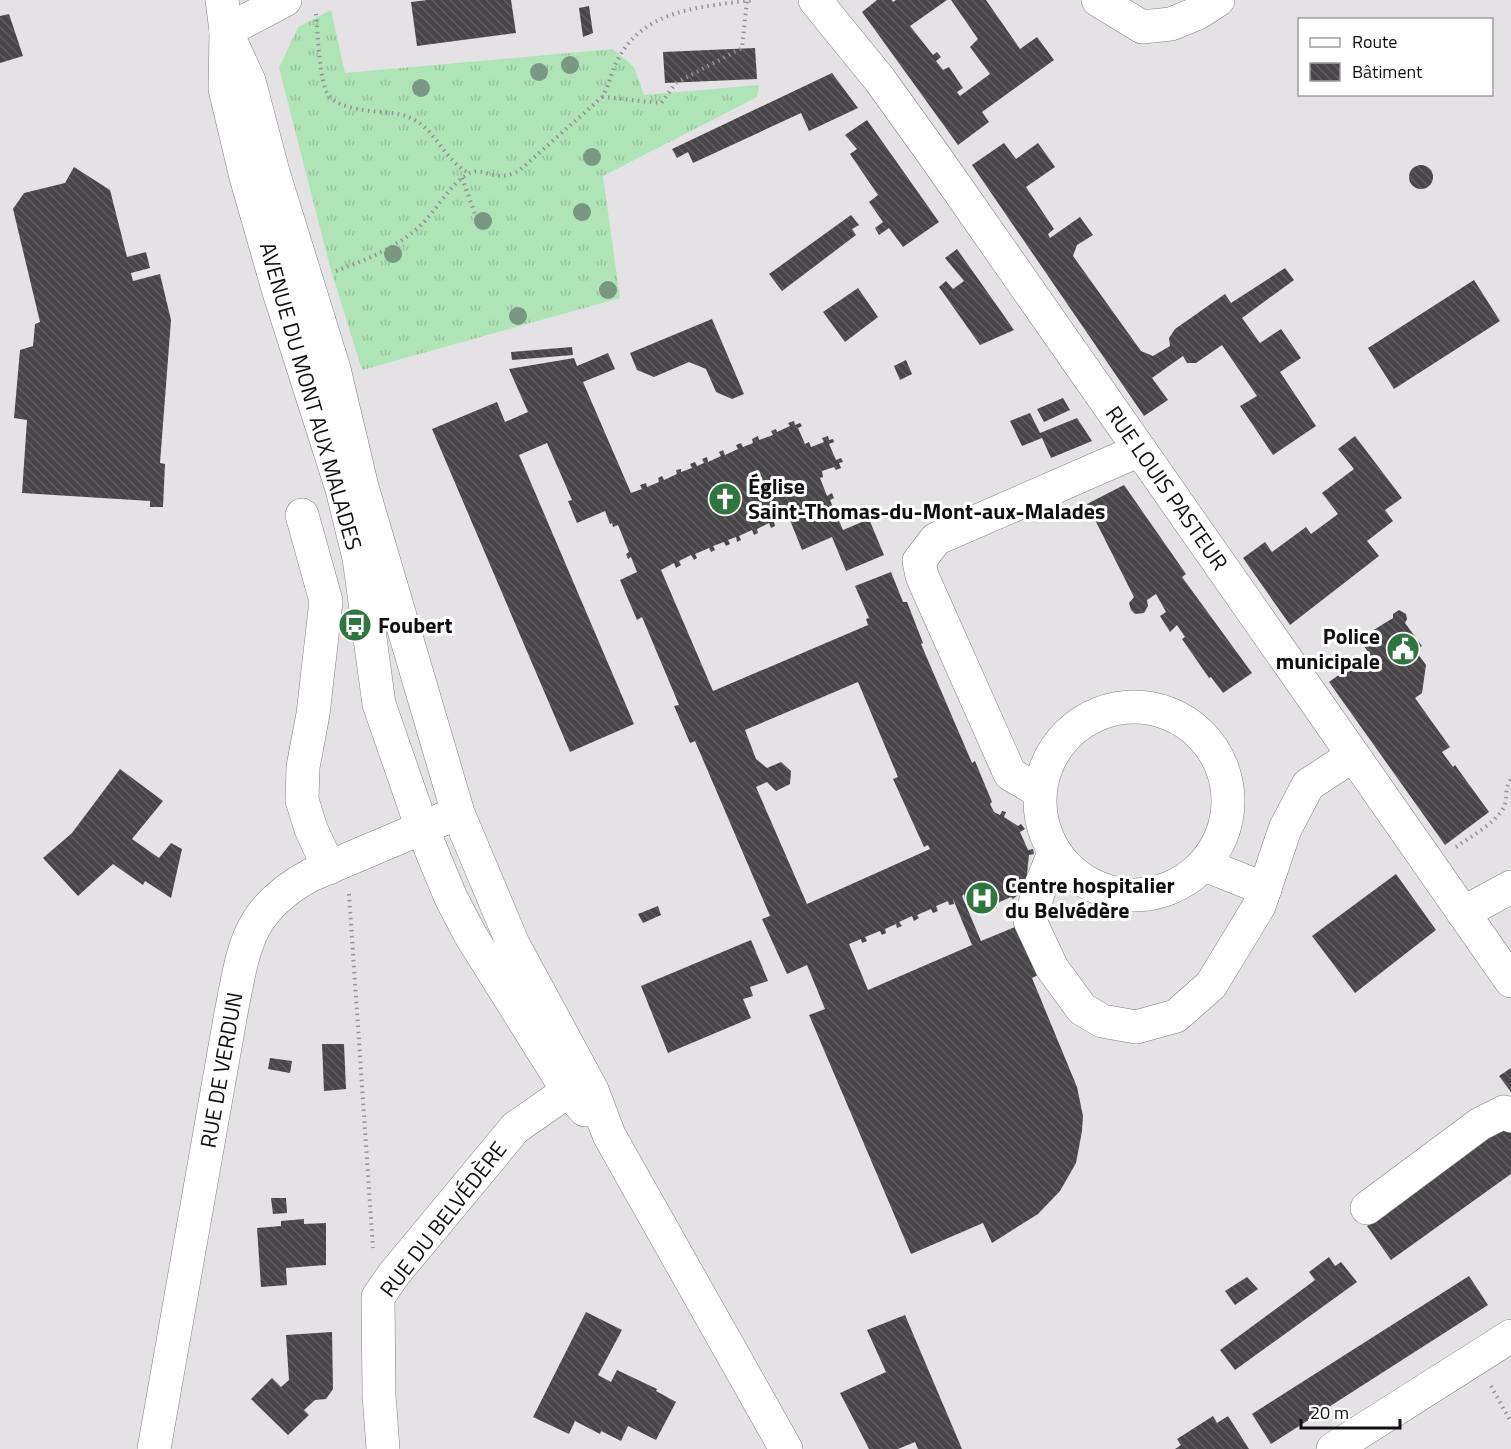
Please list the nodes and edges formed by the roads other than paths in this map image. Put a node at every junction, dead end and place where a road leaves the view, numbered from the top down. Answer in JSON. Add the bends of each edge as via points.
{"nodes":[{"id":1,"x":815,"y":0,"type":"edge"},
{"id":2,"x":1098,"y":0,"type":"edge"},
{"id":3,"x":1218,"y":0,"type":"edge"},
{"id":4,"x":300,"y":4,"type":"edge"},
{"id":5,"x":224,"y":15,"type":"edge"},
{"id":6,"x":1140,"y":450,"type":"junction"},
{"id":7,"x":302,"y":515,"type":"dead end"},
{"id":8,"x":1352,"y":756,"type":"junction"},
{"id":9,"x":1039,"y":791,"type":"junction"},
{"id":10,"x":458,"y":813,"type":"junction"},
{"id":11,"x":422,"y":828,"type":"junction"},
{"id":12,"x":1054,"y":853,"type":"junction"},
{"id":13,"x":338,"y":864,"type":"junction"},
{"id":14,"x":1205,"y":865,"type":"junction"},
{"id":15,"x":1511,"y":887,"type":"edge"},
{"id":16,"x":1262,"y":897,"type":"junction"},
{"id":17,"x":1463,"y":913,"type":"junction"},
{"id":18,"x":1511,"y":981,"type":"edge"},
{"id":19,"x":568,"y":1091,"type":"junction"},
{"id":20,"x":1511,"y":1116,"type":"edge"},
{"id":21,"x":609,"y":1135,"type":"junction"},
{"id":22,"x":1366,"y":1209,"type":"dead end"},
{"id":23,"x":1511,"y":1336,"type":"edge"},
{"id":24,"x":154,"y":1449,"type":"edge"},
{"id":25,"x":383,"y":1449,"type":"edge"},
{"id":26,"x":786,"y":1449,"type":"edge"},
{"id":27,"x":1333,"y":1449,"type":"edge"}],
"edges":[{"from":1,"to":6,"type":"street","name":"RUE LOUIS PASTEUR","via":[[887,90]]},
{"from":2,"to":3,"type":"street","via":[[1142,27],[1171,24]]},
{"from":4,"to":5,"type":"street"},
{"from":5,"to":10,"type":"street","name":"AVENUE DU MONT AUX MALADES","via":[[249,81],[334,369],[362,488]]},
{"from":5,"to":11,"type":"street","name":"AVENUE DU MONT AUX MALADES","via":[[225,89],[246,177],[342,489],[359,558],[379,704]]},
{"from":6,"to":8,"type":"street","name":"RUE LOUIS PASTEUR"},
{"from":6,"to":9,"type":"street","via":[[936,539],[919,561],[922,576],[1010,774]]},
{"from":7,"to":13,"type":"street","via":[[326,601],[302,800],[311,829]]},
{"from":8,"to":16,"type":"street","via":[[1308,785],[1284,829]]},
{"from":8,"to":17,"type":"street","name":"RUE LOUIS PASTEUR"},
{"from":9,"to":12,"type":"street","via":[[1041,823]]},
{"from":9,"to":14,"type":"street","via":[[1048,760],[1067,734],[1094,715],[1125,707],[1158,709],[1187,722],[1210,745],[1225,773],[1227,816],[1222,837]]},
{"from":10,"to":11,"type":"street","name":"RUE DE VERDUN"},
{"from":10,"to":21,"type":"street","name":"AVENUE DU MONT AUX MALADES","via":[[513,945],[592,1090]]},
{"from":11,"to":13,"type":"street","name":"RUE DE VERDUN"},
{"from":11,"to":19,"type":"street","name":"AVENUE DU MONT AUX MALADES","via":[[471,936]]},
{"from":12,"to":14,"type":"street","via":[[1073,875],[1098,890],[1126,896],[1155,894],[1182,883]]},
{"from":12,"to":16,"type":"street","via":[[1030,921],[1052,968],[1082,1009],[1102,1021],[1136,1027],[1176,1016],[1211,985]]},
{"from":13,"to":24,"type":"street","name":"RUE DE VERDUN","via":[[278,895],[256,922],[244,948]]},
{"from":14,"to":16,"type":"street"},
{"from":15,"to":17,"type":"street"},
{"from":17,"to":18,"type":"street","name":"RUE LOUIS PASTEUR"},
{"from":19,"to":21,"type":"street","name":"AVENUE DU MONT AUX MALADES"},
{"from":19,"to":25,"type":"street","name":"RUE DU BELVÉDÈRE","via":[[515,1128],[378,1297]]},
{"from":20,"to":22,"type":"street","via":[[1504,1113],[1480,1124]]},
{"from":21,"to":26,"type":"street","name":"AVENUE DU MONT AUX MALADES"},
{"from":23,"to":27,"type":"street"}]}
